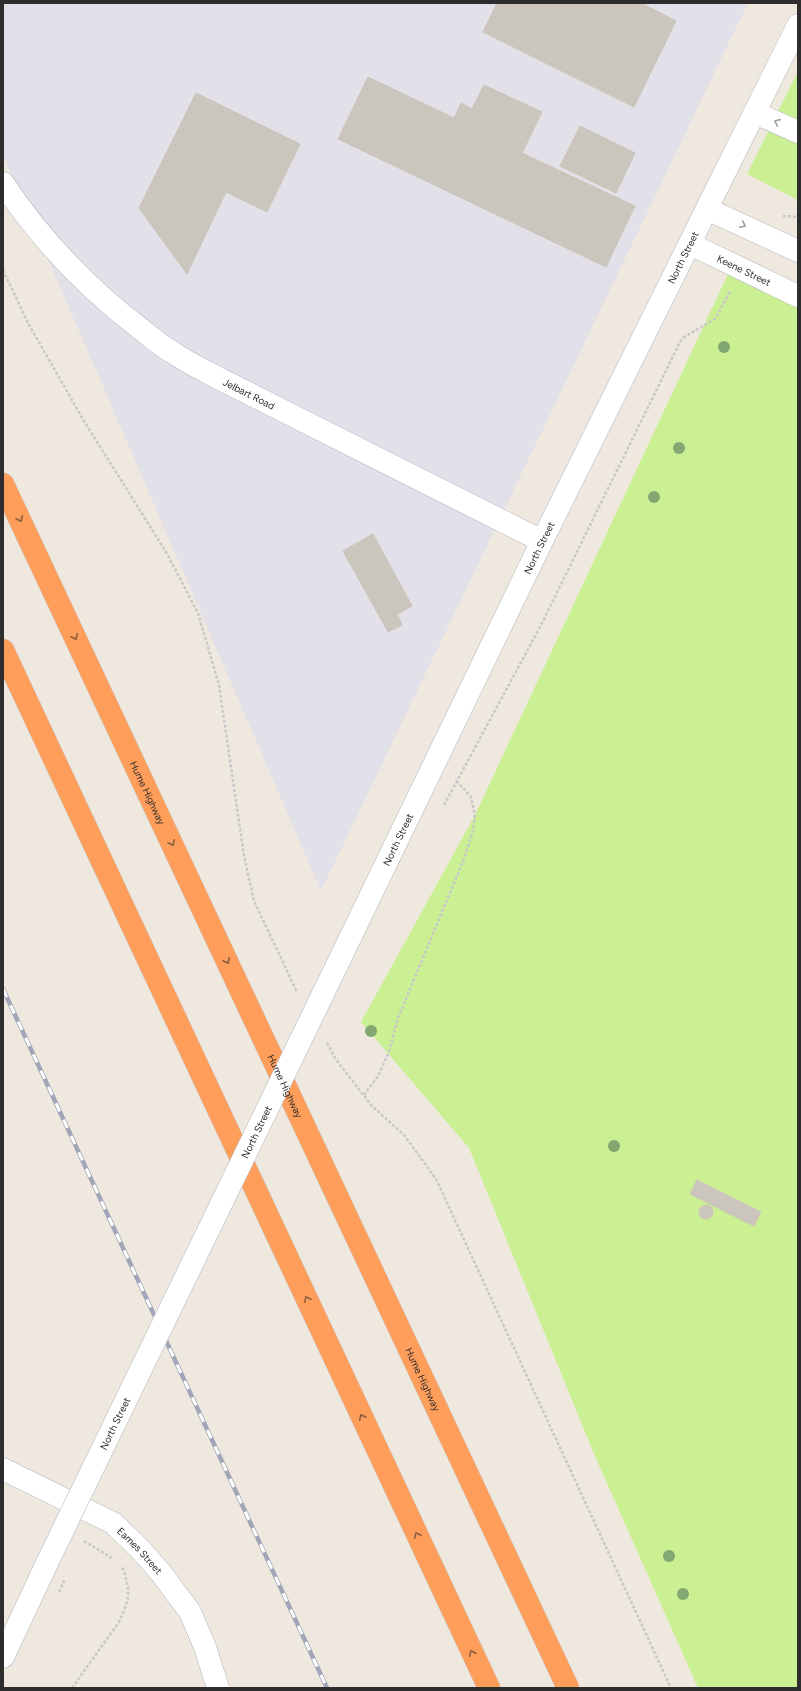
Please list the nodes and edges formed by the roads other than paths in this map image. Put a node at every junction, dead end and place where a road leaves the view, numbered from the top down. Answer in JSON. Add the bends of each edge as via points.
{"nodes":[{"id":1,"x":798,"y":25,"type":"edge"},
{"id":2,"x":755,"y":113,"type":"junction"},
{"id":3,"x":798,"y":132,"type":"edge"},
{"id":4,"x":3,"y":183,"type":"edge"},
{"id":5,"x":708,"y":209,"type":"junction"},
{"id":6,"x":690,"y":244,"type":"junction"},
{"id":7,"x":798,"y":251,"type":"edge"},
{"id":8,"x":798,"y":296,"type":"edge"},
{"id":9,"x":3,"y":484,"type":"edge"},
{"id":10,"x":542,"y":542,"type":"junction"},
{"id":11,"x":3,"y":650,"type":"edge"},
{"id":12,"x":3,"y":1469,"type":"edge"},
{"id":13,"x":3,"y":1658,"type":"edge"},
{"id":14,"x":218,"y":1688,"type":"edge"},
{"id":15,"x":489,"y":1688,"type":"edge"},
{"id":16,"x":568,"y":1688,"type":"edge"}],
"edges":[{"from":1,"to":2,"type":"street","name":"North Street"},
{"from":3,"to":2,"type":"street","one_way":true},
{"from":2,"to":5,"type":"street","name":"North Street"},
{"from":4,"to":10,"type":"street","name":"Jelbart Road","via":[[23,213],[85,282],[171,352]]},
{"from":5,"to":6,"type":"street","name":"North Street"},
{"from":5,"to":7,"type":"street","one_way":true},
{"from":6,"to":8,"type":"street","name":"Keene Street"},
{"from":6,"to":10,"type":"street","name":"North Street"},
{"from":9,"to":16,"type":"highway","name":"Hume Highway","one_way":true},
{"from":10,"to":13,"type":"street","name":"North Street","bridge":true},
{"from":15,"to":11,"type":"highway","one_way":true},
{"from":12,"to":14,"type":"street","name":"Eames Street","via":[[113,1523],[139,1548],[190,1612]]}]}
